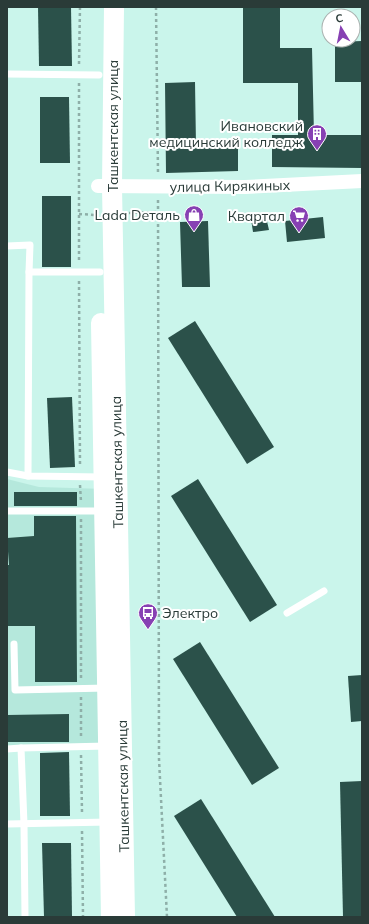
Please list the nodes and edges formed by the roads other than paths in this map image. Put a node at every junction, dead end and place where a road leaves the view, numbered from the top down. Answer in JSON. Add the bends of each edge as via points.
{"nodes":[{"id":1,"x":100,"y":7,"type":"edge"},
{"id":2,"x":114,"y":7,"type":"edge"},
{"id":3,"x":7,"y":74,"type":"edge"},
{"id":4,"x":99,"y":75,"type":"junction"},
{"id":5,"x":362,"y":181,"type":"edge"},
{"id":6,"x":105,"y":186,"type":"junction"},
{"id":7,"x":7,"y":246,"type":"edge"},
{"id":8,"x":29,"y":272,"type":"junction"},
{"id":9,"x":100,"y":272,"type":"junction"},
{"id":10,"x":7,"y":472,"type":"edge"},
{"id":11,"x":28,"y":476,"type":"junction"},
{"id":12,"x":103,"y":477,"type":"junction"},
{"id":13,"x":7,"y":511,"type":"edge"},
{"id":14,"x":104,"y":511,"type":"junction"},
{"id":15,"x":324,"y":591,"type":"dead end"},
{"id":16,"x":287,"y":613,"type":"dead end"},
{"id":17,"x":14,"y":644,"type":"dead end"},
{"id":18,"x":114,"y":688,"type":"junction"},
{"id":19,"x":11,"y":690,"type":"edge"},
{"id":20,"x":108,"y":746,"type":"junction"},
{"id":21,"x":21,"y":748,"type":"junction"},
{"id":22,"x":7,"y":749,"type":"edge"},
{"id":23,"x":109,"y":822,"type":"junction"},
{"id":24,"x":7,"y":824,"type":"edge"},
{"id":25,"x":24,"y":824,"type":"junction"},
{"id":26,"x":25,"y":917,"type":"edge"},
{"id":27,"x":111,"y":917,"type":"edge"},
{"id":28,"x":125,"y":917,"type":"edge"}],
"edges":[{"from":1,"to":4,"type":"main road","name":"Ташкентская улица"},
{"from":2,"to":6,"type":"main road","name":"Ташкентская улица"},
{"from":3,"to":4,"type":"lane"},
{"from":4,"to":6,"type":"main road","name":"Ташкентская улица"},
{"from":5,"to":6,"type":"street","name":"улица Кирякиных","via":[[246,187]]},
{"from":6,"to":9,"type":"main road","name":"Ташкентская улица"},
{"from":6,"to":18,"type":"main road","name":"Ташкентская улица"},
{"from":7,"to":8,"type":"lane","via":[[30,245]]},
{"from":8,"to":9,"type":"lane"},
{"from":8,"to":11,"type":"lane"},
{"from":9,"to":12,"type":"main road","name":"Ташкентская улица"},
{"from":10,"to":11,"type":"lane"},
{"from":11,"to":12,"type":"lane"},
{"from":12,"to":14,"type":"main road","name":"Ташкентская улица"},
{"from":13,"to":14,"type":"lane"},
{"from":14,"to":18,"type":"main road","name":"Ташкентская улица"},
{"from":15,"to":16,"type":"lane"},
{"from":17,"to":19,"type":"lane"},
{"from":18,"to":19,"type":"lane"},
{"from":18,"to":20,"type":"main road","name":"Ташкентская улица"},
{"from":18,"to":28,"type":"main road","name":"Ташкентская улица"},
{"from":20,"to":21,"type":"lane"},
{"from":20,"to":23,"type":"main road","name":"Ташкентская улица"},
{"from":21,"to":22,"type":"lane"},
{"from":21,"to":25,"type":"lane"},
{"from":23,"to":25,"type":"lane"},
{"from":23,"to":27,"type":"main road","name":"Ташкентская улица"},
{"from":24,"to":25,"type":"lane"},
{"from":25,"to":26,"type":"lane"}]}
